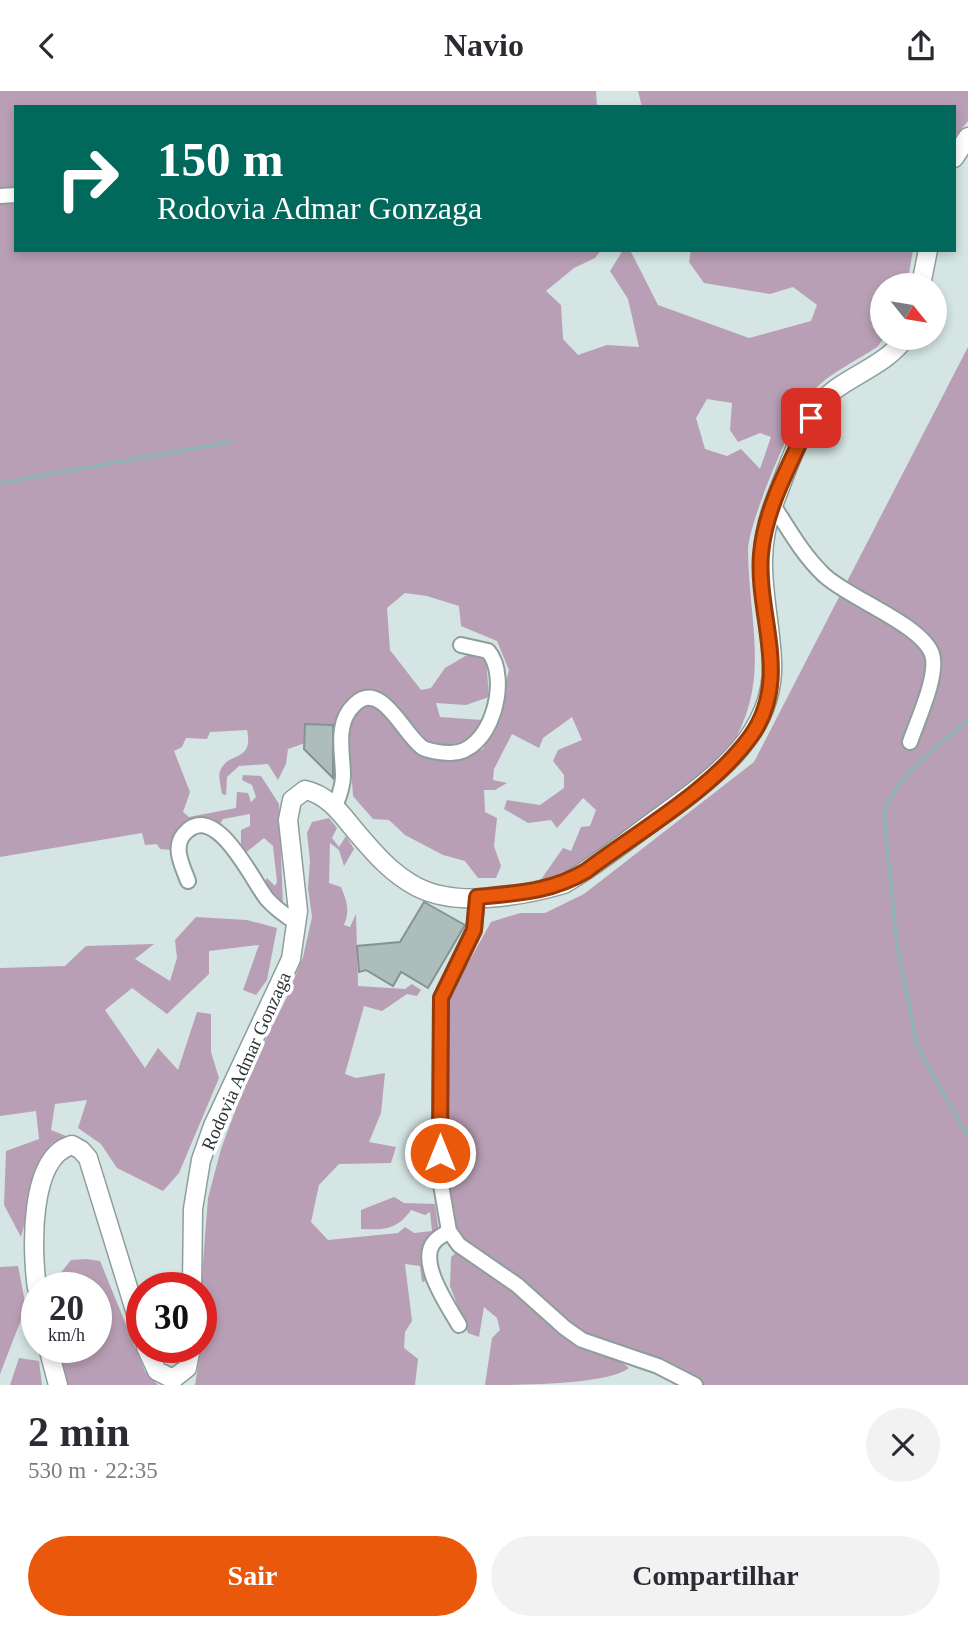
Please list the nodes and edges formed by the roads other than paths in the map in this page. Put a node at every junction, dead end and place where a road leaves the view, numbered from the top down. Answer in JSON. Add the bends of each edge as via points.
{"nodes":[{"id":1,"x":968,"y":137,"type":"edge"},
{"id":2,"x":956,"y":154,"type":"edge"},
{"id":3,"x":928,"y":252,"type":"edge"},
{"id":4,"x":923,"y":273,"type":"edge"},
{"id":5,"x":892,"y":350,"type":"edge"},
{"id":6,"x":773,"y":505,"type":"junction"},
{"id":7,"x":461,"y":645,"type":"dead end"},
{"id":8,"x":910,"y":742,"type":"dead end"},
{"id":9,"x":335,"y":807,"type":"junction"},
{"id":10,"x":188,"y":881,"type":"dead end"},
{"id":11,"x":477,"y":897,"type":"junction"},
{"id":12,"x":297,"y":923,"type":"junction"},
{"id":13,"x":449,"y":1231,"type":"junction"},
{"id":14,"x":36,"y":1272,"type":"edge"},
{"id":15,"x":191,"y":1272,"type":"edge"},
{"id":16,"x":126,"y":1281,"type":"edge"},
{"id":17,"x":459,"y":1325,"type":"dead end"},
{"id":18,"x":52,"y":1363,"type":"edge"},
{"id":19,"x":153,"y":1363,"type":"edge"},
{"id":20,"x":188,"y":1363,"type":"edge"},
{"id":21,"x":58,"y":1385,"type":"edge"},
{"id":22,"x":695,"y":1385,"type":"edge"}],
"edges":[{"from":1,"to":2,"type":"main road"},
{"from":3,"to":4,"type":"main road"},
{"from":5,"to":6,"type":"main road","name":"Rodovia Admar Gonzaga","via":[[820,403]]},
{"from":6,"to":8,"type":"street","via":[[825,577],[903,625],[932,654],[932,674]]},
{"from":6,"to":11,"type":"main road","name":"Rodovia Admar Gonzaga","via":[[761,552],[771,688],[752,734],[711,778],[565,884]]},
{"from":7,"to":9,"type":"street","via":[[488,651],[496,668],[491,715],[481,740],[461,752],[425,749],[407,735],[380,700],[355,703],[344,720],[340,741],[343,775]]},
{"from":9,"to":11,"type":"main road","name":"Rodovia Admar Gonzaga","via":[[382,862],[401,877],[440,895]]},
{"from":9,"to":12,"type":"main road","name":"Rodovia Admar Gonzaga","via":[[305,790],[288,809]]},
{"from":10,"to":12,"type":"street","via":[[178,854],[181,838],[202,827],[218,831],[264,896]]},
{"from":11,"to":13,"type":"street","via":[[474,930],[441,998],[440,1179]]},
{"from":12,"to":15,"type":"main road","name":"Rodovia Admar Gonzaga","via":[[285,978],[220,1110],[201,1160],[193,1209]]},
{"from":13,"to":17,"type":"street","via":[[434,1241],[429,1258],[434,1281]]},
{"from":13,"to":22,"type":"street","via":[[459,1245],[517,1285],[582,1340],[658,1366]]},
{"from":14,"to":16,"type":"main road","via":[[33,1231],[46,1173],[53,1155],[72,1145],[88,1158]]},
{"from":18,"to":21,"type":"main road"},
{"from":19,"to":20,"type":"main road","via":[[157,1371],[173,1380]]}]}
